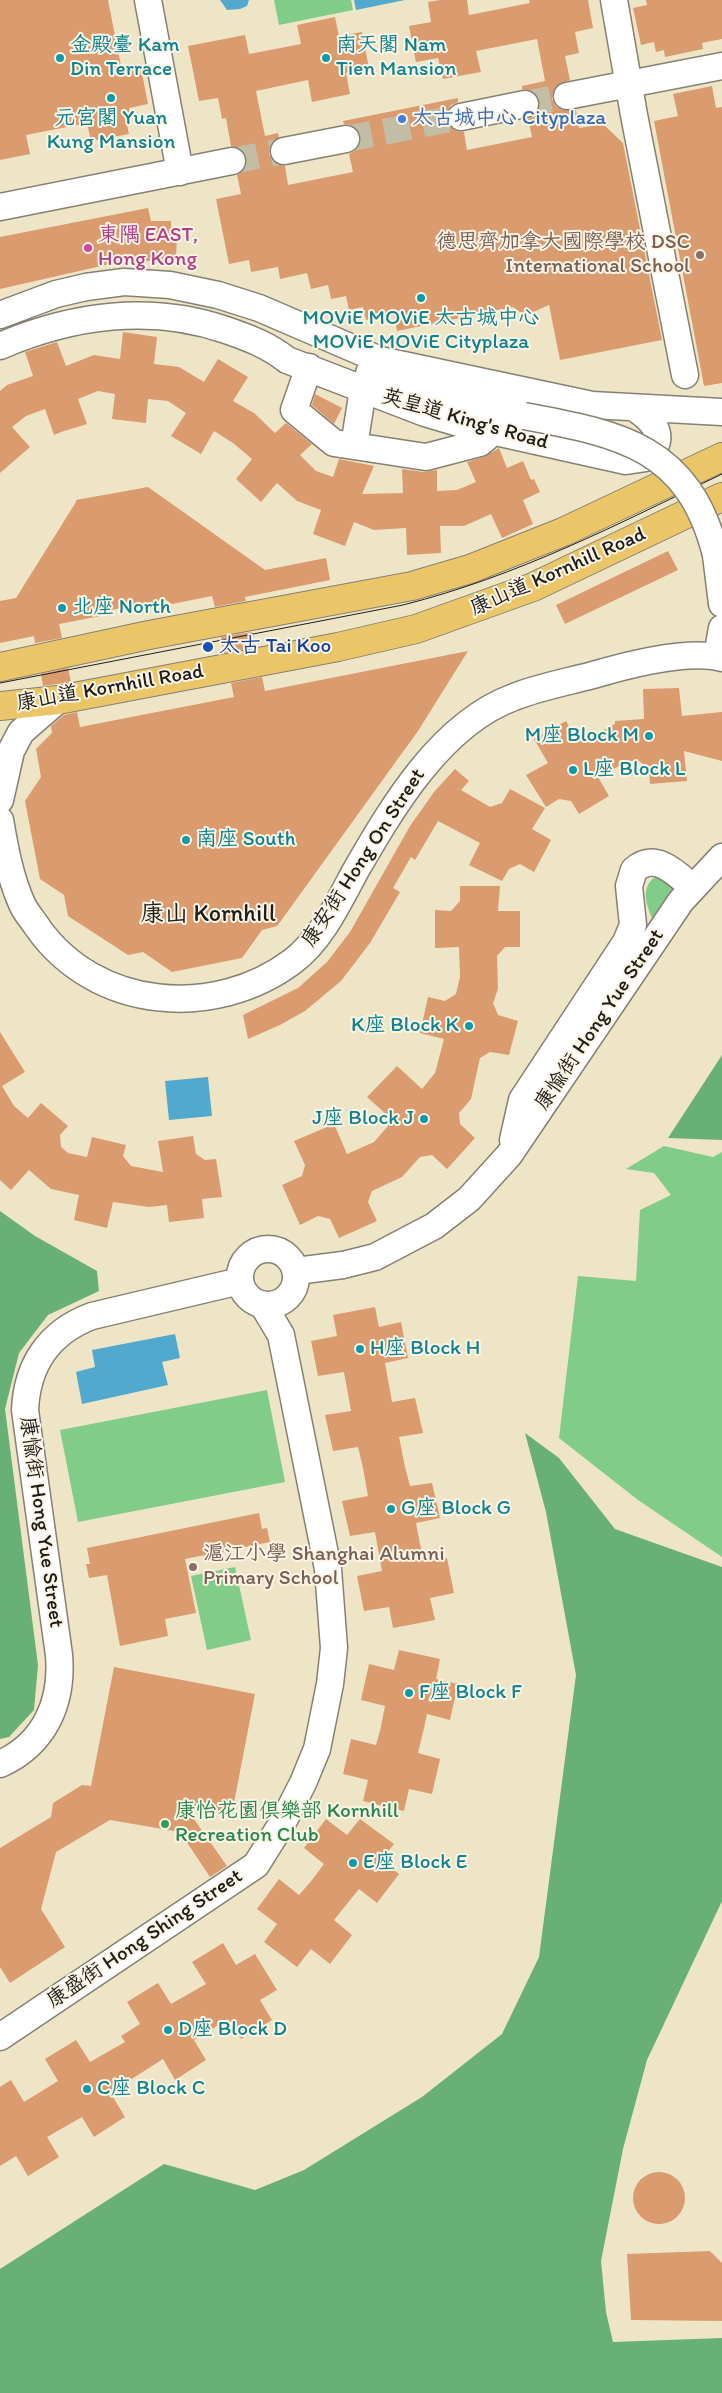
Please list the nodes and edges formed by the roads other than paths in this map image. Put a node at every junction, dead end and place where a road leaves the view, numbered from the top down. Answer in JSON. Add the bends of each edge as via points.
{"nodes":[{"id":1,"x":148,"y":0,"type":"edge"},
{"id":2,"x":614,"y":0,"type":"edge"},
{"id":3,"x":722,"y":66,"type":"edge"},
{"id":4,"x":629,"y":84,"type":"junction"},
{"id":5,"x":567,"y":96,"type":"tunnel mouth"},
{"id":6,"x":525,"y":104,"type":"tunnel mouth"},
{"id":7,"x":461,"y":117,"type":"tunnel mouth"},
{"id":8,"x":346,"y":139,"type":"tunnel mouth"},
{"id":9,"x":284,"y":151,"type":"tunnel mouth"},
{"id":10,"x":232,"y":161,"type":"tunnel mouth"},
{"id":11,"x":180,"y":172,"type":"junction"},
{"id":12,"x":0,"y":207,"type":"edge"},
{"id":13,"x":0,"y":316,"type":"edge"},
{"id":14,"x":0,"y":346,"type":"edge"},
{"id":15,"x":270,"y":347,"type":"junction"},
{"id":16,"x":380,"y":360,"type":"junction"},
{"id":17,"x":309,"y":367,"type":"junction"},
{"id":18,"x":686,"y":375,"type":"dead end"},
{"id":19,"x":365,"y":391,"type":"junction"},
{"id":20,"x":440,"y":396,"type":"junction"},
{"id":21,"x":636,"y":409,"type":"junction"},
{"id":22,"x":722,"y":412,"type":"edge"},
{"id":23,"x":494,"y":432,"type":"junction"},
{"id":24,"x":354,"y":446,"type":"junction"},
{"id":25,"x":722,"y":457,"type":"edge"},
{"id":26,"x":722,"y":497,"type":"edge"},
{"id":27,"x":719,"y":569,"type":"edge"},
{"id":28,"x":722,"y":604,"type":"edge"},
{"id":29,"x":722,"y":628,"type":"edge"},
{"id":30,"x":719,"y":657,"type":"edge"},
{"id":31,"x":0,"y":667,"type":"edge"},
{"id":32,"x":58,"y":700,"type":"junction"},
{"id":33,"x":0,"y":706,"type":"edge"},
{"id":34,"x":0,"y":800,"type":"edge"},
{"id":35,"x":0,"y":820,"type":"edge"},
{"id":36,"x":722,"y":857,"type":"edge"},
{"id":37,"x":692,"y":887,"type":"junction"},
{"id":38,"x":509,"y":1155,"type":"junction"},
{"id":39,"x":296,"y":1271,"type":"junction"},
{"id":40,"x":240,"y":1281,"type":"junction"},
{"id":41,"x":288,"y":1297,"type":"junction"},
{"id":42,"x":263,"y":1305,"type":"junction"},
{"id":43,"x":281,"y":1335,"type":"junction"},
{"id":44,"x":0,"y":1764,"type":"edge"},
{"id":45,"x":0,"y":2037,"type":"edge"}],
"edges":[{"from":1,"to":11,"type":"street"},
{"from":2,"to":4,"type":"street"},
{"from":3,"to":4,"type":"street"},
{"from":4,"to":5,"type":"street"},
{"from":4,"to":18,"type":"street"},
{"from":6,"to":7,"type":"street"},
{"from":8,"to":9,"type":"street"},
{"from":10,"to":11,"type":"street"},
{"from":11,"to":12,"type":"street"},
{"from":13,"to":16,"type":"street","name":"英皇道 King's Road","via":[[56,294],[86,287],[124,282],[170,285],[259,308]]},
{"from":14,"to":15,"type":"street","name":"英皇道 King's Road","via":[[58,325],[132,315],[189,319]]},
{"from":15,"to":17,"type":"street","name":"英皇道 King's Road","via":[[287,360]]},
{"from":15,"to":20,"type":"street","via":[[294,346]]},
{"from":16,"to":20,"type":"street"},
{"from":16,"to":21,"type":"street","name":"英皇道 King's Road","via":[[539,396]]},
{"from":17,"to":19,"type":"street","name":"英皇道 King's Road"},
{"from":17,"to":24,"type":"street","via":[[294,410],[334,444]]},
{"from":19,"to":23,"type":"street","name":"英皇道 King's Road","via":[[425,413]]},
{"from":19,"to":24,"type":"street"},
{"from":20,"to":27,"type":"street","bridge":true,"via":[[616,436],[657,458],[674,472],[699,504],[710,530]]},
{"from":21,"to":22,"type":"street","name":"英皇道 King's Road"},
{"from":21,"to":23,"type":"street","name":"英皇道 King's Road","via":[[650,418],[656,426],[657,436],[652,452],[646,458],[633,462]]},
{"from":23,"to":24,"type":"street","via":[[480,443],[426,457]]},
{"from":25,"to":31,"type":"main road","name":"康山道 Kornhill Road","via":[[530,546],[470,569],[412,586],[148,635]]},
{"from":26,"to":32,"type":"main road","name":"康山道 Kornhill Road","via":[[534,588],[416,629]]},
{"from":27,"to":28,"type":"street"},
{"from":29,"to":30,"type":"street"},
{"from":30,"to":35,"type":"street","name":"康安街 Hong On Street","via":[[667,658],[620,667],[512,697],[483,714],[432,756],[387,816],[331,915],[307,947],[293,961],[264,978],[219,996],[197,999],[143,996],[121,991],[81,970],[50,944],[23,906],[8,866]]},
{"from":32,"to":33,"type":"main road","name":"康山道 Kornhill Road"},
{"from":32,"to":34,"type":"street","via":[[21,732],[10,751]]},
{"from":36,"to":37,"type":"street","name":"康愉街 Hong Yue Street"},
{"from":37,"to":38,"type":"street","name":"康愉街 Hong Yue Street"},
{"from":37,"to":38,"type":"street","name":"康愉街 Hong Yue Street","via":[[661,864],[649,862],[634,870],[629,886],[634,917],[630,934],[522,1100]]},
{"from":38,"to":39,"type":"street","name":"康愉街 Hong Yue Street","via":[[469,1199],[415,1238],[359,1262]]},
{"from":39,"to":40,"type":"street","via":[[286,1255],[268,1249],[250,1256],[240,1272]]},
{"from":39,"to":41,"type":"street","via":[[296,1280]]},
{"from":40,"to":42,"type":"street","via":[[248,1297]]},
{"from":40,"to":44,"type":"street","name":"康愉街 Hong Yue Street","via":[[80,1320],[57,1335],[37,1361],[29,1381],[25,1410],[60,1680],[56,1702],[44,1728],[26,1749]]},
{"from":41,"to":42,"type":"street"},
{"from":41,"to":43,"type":"street"},
{"from":42,"to":43,"type":"street"},
{"from":43,"to":45,"type":"street","name":"康盛街 Hong Shing Street","via":[[328,1569],[334,1648],[317,1750],[304,1783],[256,1865]]}]}
